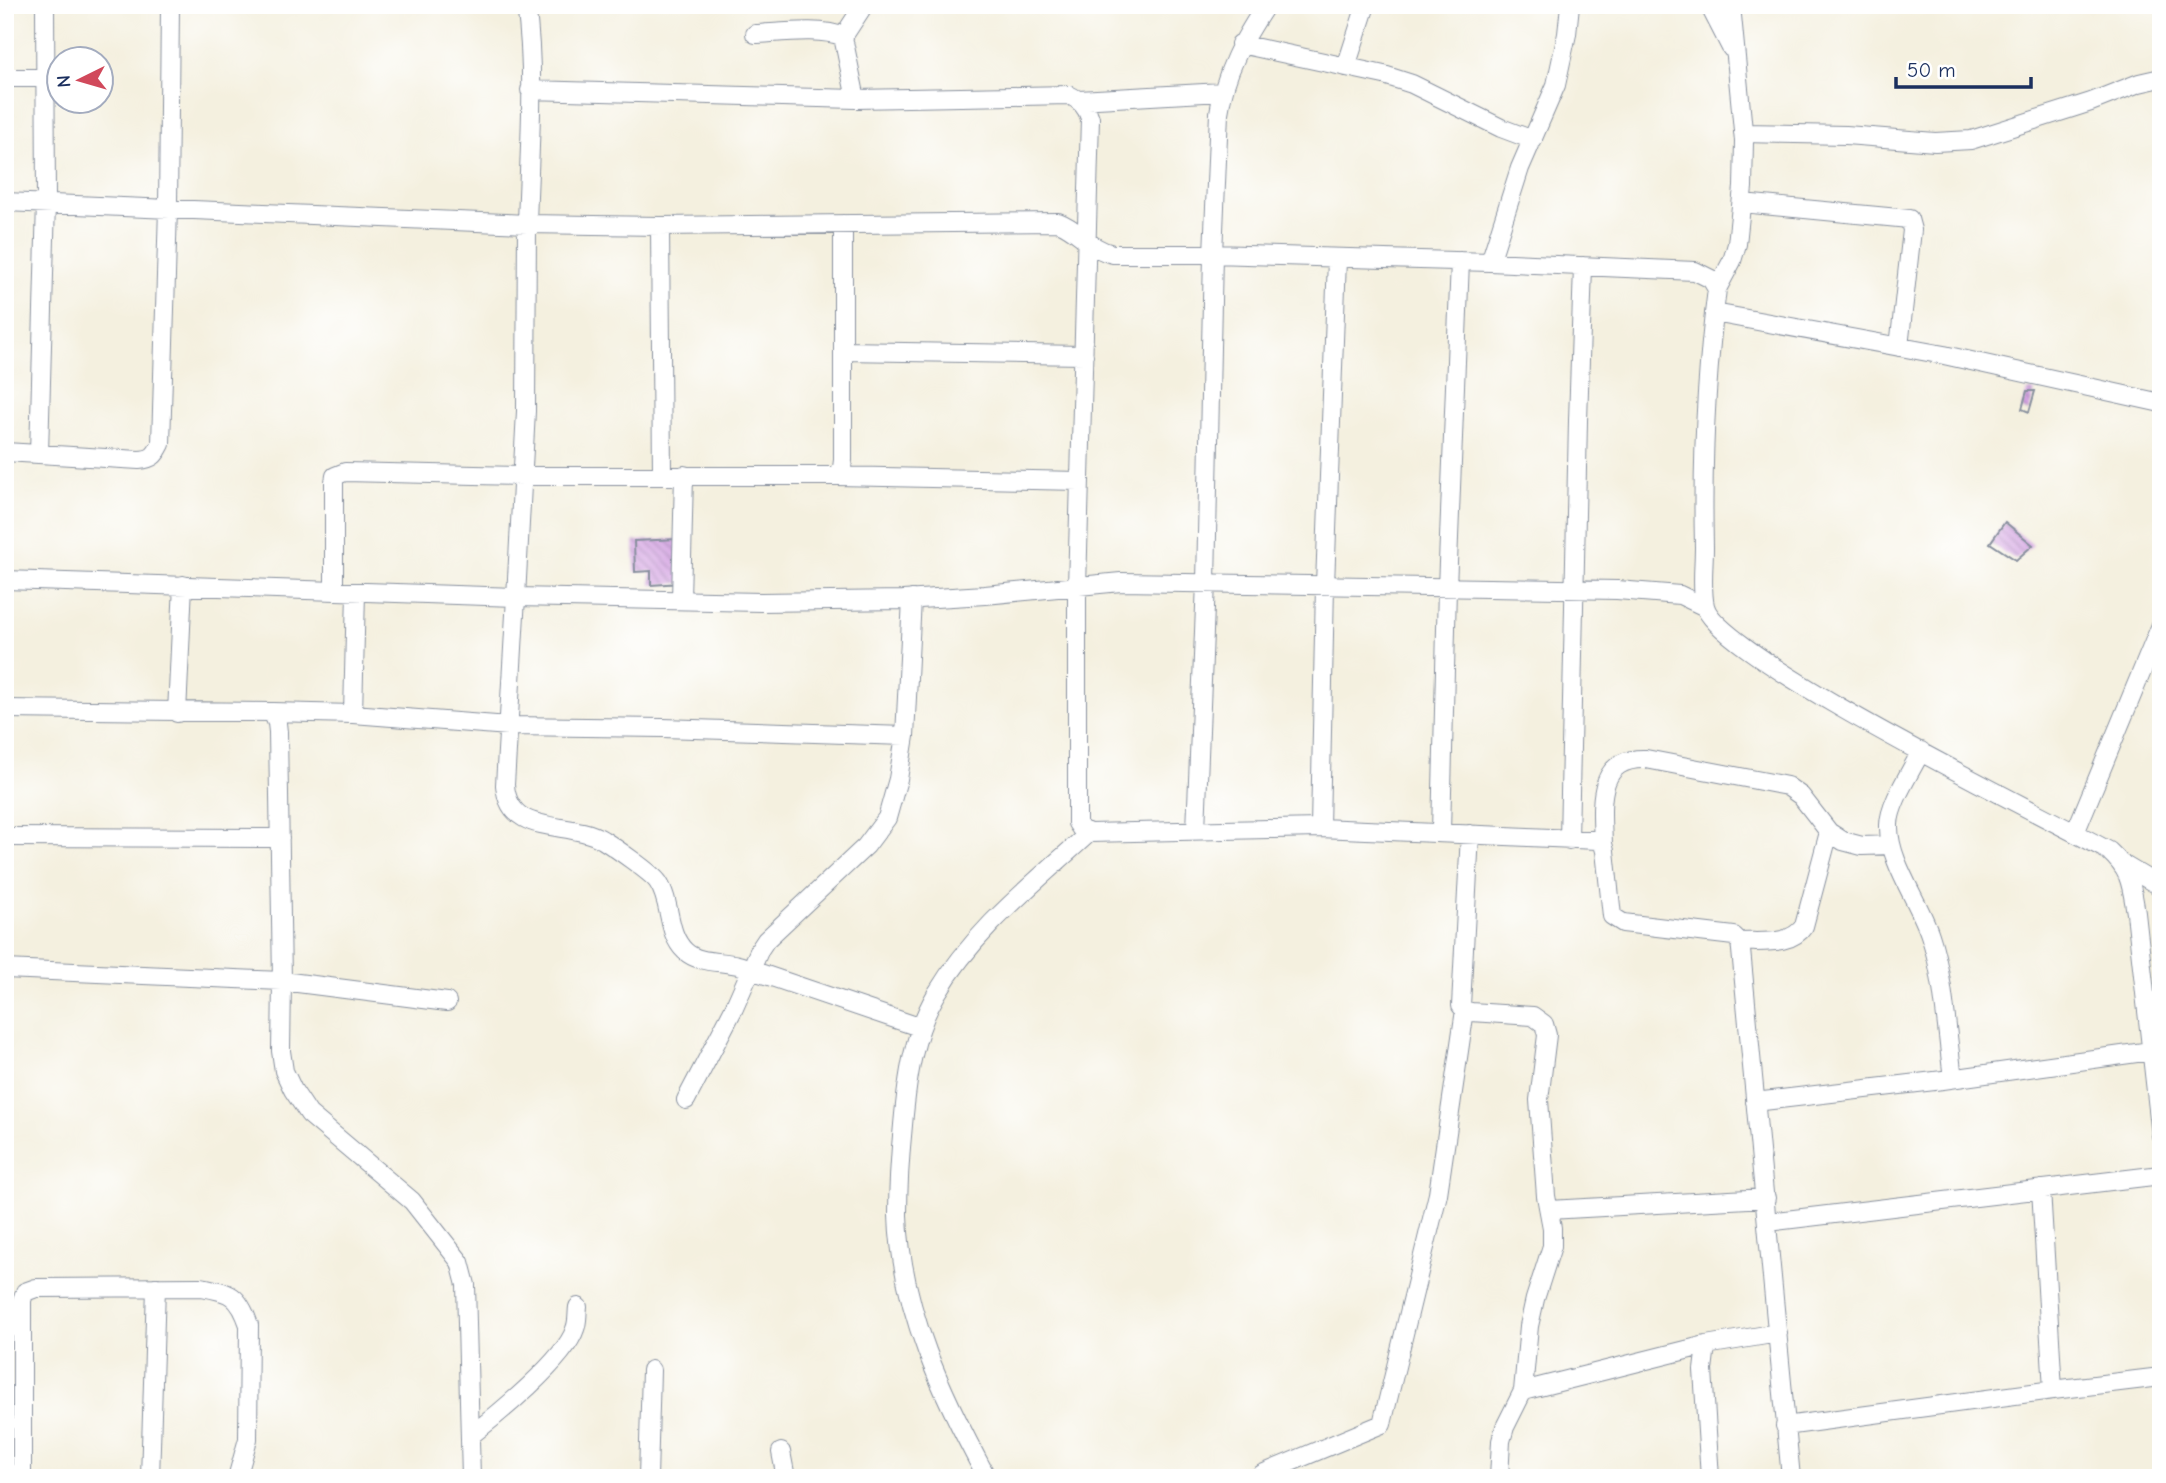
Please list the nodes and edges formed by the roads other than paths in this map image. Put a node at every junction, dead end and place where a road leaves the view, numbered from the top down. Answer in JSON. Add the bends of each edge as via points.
{"nodes":[{"id":1,"x":44,"y":5,"type":"edge"},
{"id":2,"x":170,"y":5,"type":"edge"},
{"id":3,"x":526,"y":5,"type":"edge"},
{"id":4,"x":864,"y":5,"type":"edge"},
{"id":5,"x":1266,"y":5,"type":"edge"},
{"id":6,"x":1366,"y":5,"type":"edge"},
{"id":7,"x":1570,"y":5,"type":"edge"},
{"id":8,"x":1709,"y":5,"type":"edge"},
{"id":9,"x":1731,"y":5,"type":"edge"},
{"id":10,"x":755,"y":34,"type":"dead end"},
{"id":11,"x":843,"y":37,"type":"junction"},
{"id":12,"x":1240,"y":44,"type":"junction"},
{"id":13,"x":1736,"y":57,"type":"junction"},
{"id":14,"x":1346,"y":67,"type":"junction"},
{"id":15,"x":5,"y":78,"type":"edge"},
{"id":16,"x":46,"y":78,"type":"joint"},
{"id":17,"x":2161,"y":78,"type":"edge"},
{"id":18,"x":530,"y":90,"type":"junction"},
{"id":19,"x":1222,"y":92,"type":"junction"},
{"id":20,"x":856,"y":99,"type":"junction"},
{"id":21,"x":1079,"y":100,"type":"junction"},
{"id":22,"x":46,"y":116,"type":"edge"},
{"id":23,"x":1743,"y":133,"type":"junction"},
{"id":24,"x":1533,"y":140,"type":"junction"},
{"id":25,"x":5,"y":202,"type":"edge"},
{"id":26,"x":46,"y":202,"type":"junction"},
{"id":27,"x":1742,"y":203,"type":"junction"},
{"id":28,"x":169,"y":208,"type":"junction"},
{"id":29,"x":527,"y":224,"type":"junction"},
{"id":30,"x":843,"y":224,"type":"junction"},
{"id":31,"x":660,"y":226,"type":"junction"},
{"id":32,"x":1087,"y":242,"type":"junction"},
{"id":33,"x":1213,"y":254,"type":"junction"},
{"id":34,"x":1337,"y":259,"type":"junction"},
{"id":35,"x":1460,"y":261,"type":"junction"},
{"id":36,"x":1490,"y":262,"type":"junction"},
{"id":37,"x":1583,"y":266,"type":"junction"},
{"id":38,"x":1717,"y":289,"type":"junction"},
{"id":39,"x":1714,"y":313,"type":"junction"},
{"id":40,"x":1899,"y":347,"type":"junction"},
{"id":41,"x":844,"y":351,"type":"junction"},
{"id":42,"x":1084,"y":355,"type":"junction"},
{"id":43,"x":2161,"y":403,"type":"edge"},
{"id":44,"x":5,"y":452,"type":"edge"},
{"id":45,"x":39,"y":454,"type":"junction"},
{"id":46,"x":662,"y":475,"type":"junction"},
{"id":47,"x":684,"y":475,"type":"junction"},
{"id":48,"x":523,"y":476,"type":"junction"},
{"id":49,"x":837,"y":476,"type":"junction"},
{"id":50,"x":1080,"y":481,"type":"junction"},
{"id":51,"x":5,"y":580,"type":"edge"},
{"id":52,"x":1206,"y":582,"type":"junction"},
{"id":53,"x":183,"y":584,"type":"junction"},
{"id":54,"x":1325,"y":584,"type":"junction"},
{"id":55,"x":1077,"y":587,"type":"junction"},
{"id":56,"x":1447,"y":588,"type":"junction"},
{"id":57,"x":334,"y":591,"type":"junction"},
{"id":58,"x":1576,"y":591,"type":"junction"},
{"id":59,"x":356,"y":592,"type":"junction"},
{"id":60,"x":516,"y":597,"type":"junction"},
{"id":61,"x":912,"y":599,"type":"junction"},
{"id":62,"x":681,"y":600,"type":"junction"},
{"id":63,"x":1705,"y":607,"type":"junction"},
{"id":64,"x":2161,"y":625,"type":"edge"},
{"id":65,"x":5,"y":709,"type":"edge"},
{"id":66,"x":272,"y":712,"type":"junction"},
{"id":67,"x":177,"y":713,"type":"junction"},
{"id":68,"x":353,"y":714,"type":"junction"},
{"id":69,"x":509,"y":726,"type":"junction"},
{"id":70,"x":905,"y":736,"type":"junction"},
{"id":71,"x":1921,"y":751,"type":"junction"},
{"id":72,"x":1320,"y":828,"type":"junction"},
{"id":73,"x":1196,"y":830,"type":"junction"},
{"id":74,"x":1441,"y":832,"type":"junction"},
{"id":75,"x":1829,"y":832,"type":"junction"},
{"id":76,"x":1089,"y":833,"type":"junction"},
{"id":77,"x":2075,"y":833,"type":"junction"},
{"id":78,"x":1470,"y":834,"type":"junction"},
{"id":79,"x":5,"y":837,"type":"edge"},
{"id":80,"x":280,"y":838,"type":"junction"},
{"id":81,"x":1569,"y":840,"type":"junction"},
{"id":82,"x":1603,"y":844,"type":"junction"},
{"id":83,"x":1891,"y":845,"type":"junction"},
{"id":84,"x":2124,"y":865,"type":"junction"},
{"id":85,"x":2161,"y":887,"type":"edge"},
{"id":86,"x":1740,"y":942,"type":"junction"},
{"id":87,"x":5,"y":969,"type":"edge"},
{"id":88,"x":751,"y":970,"type":"junction"},
{"id":89,"x":282,"y":981,"type":"junction"},
{"id":90,"x":447,"y":1002,"type":"dead end"},
{"id":91,"x":1465,"y":1010,"type":"junction"},
{"id":92,"x":919,"y":1027,"type":"junction"},
{"id":93,"x":2156,"y":1054,"type":"edge"},
{"id":94,"x":1953,"y":1078,"type":"junction"},
{"id":95,"x":686,"y":1100,"type":"dead end"},
{"id":96,"x":1755,"y":1102,"type":"junction"},
{"id":97,"x":2161,"y":1136,"type":"edge"},
{"id":98,"x":2161,"y":1175,"type":"edge"},
{"id":99,"x":2041,"y":1189,"type":"junction"},
{"id":100,"x":1766,"y":1198,"type":"junction"},
{"id":101,"x":1549,"y":1210,"type":"junction"},
{"id":102,"x":1768,"y":1222,"type":"junction"},
{"id":103,"x":156,"y":1287,"type":"junction"},
{"id":104,"x":578,"y":1307,"type":"dead end"},
{"id":105,"x":1778,"y":1333,"type":"junction"},
{"id":106,"x":1706,"y":1345,"type":"junction"},
{"id":107,"x":651,"y":1370,"type":"dead end"},
{"id":108,"x":2161,"y":1377,"type":"edge"},
{"id":109,"x":2053,"y":1390,"type":"junction"},
{"id":110,"x":1523,"y":1391,"type":"junction"},
{"id":111,"x":1785,"y":1426,"type":"junction"},
{"id":112,"x":470,"y":1436,"type":"junction"},
{"id":113,"x":782,"y":1452,"type":"dead end"},
{"id":114,"x":1262,"y":1474,"type":"dead end"},
{"id":115,"x":22,"y":1478,"type":"edge"},
{"id":116,"x":150,"y":1478,"type":"edge"},
{"id":117,"x":237,"y":1478,"type":"edge"},
{"id":118,"x":471,"y":1478,"type":"edge"},
{"id":119,"x":648,"y":1478,"type":"edge"},
{"id":120,"x":786,"y":1478,"type":"edge"},
{"id":121,"x":987,"y":1478,"type":"edge"},
{"id":122,"x":1499,"y":1478,"type":"edge"},
{"id":123,"x":1710,"y":1478,"type":"edge"},
{"id":124,"x":1791,"y":1478,"type":"edge"}],
"edges":[{"from":1,"to":16,"type":"street"},
{"from":2,"to":28,"type":"street"},
{"from":3,"to":18,"type":"street"},
{"from":4,"to":11,"type":"street"},
{"from":5,"to":12,"type":"street"},
{"from":6,"to":14,"type":"street"},
{"from":7,"to":24,"type":"street","via":[[1556,85]]},
{"from":8,"to":13,"type":"street"},
{"from":9,"to":13,"type":"street"},
{"from":10,"to":11,"type":"street","via":[[817,32]]},
{"from":11,"to":20,"type":"street"},
{"from":12,"to":14,"type":"street"},
{"from":12,"to":19,"type":"street"},
{"from":13,"to":23,"type":"street"},
{"from":14,"to":24,"type":"street","via":[[1412,83]]},
{"from":15,"to":16,"type":"street"},
{"from":17,"to":23,"type":"street","via":[[1971,140]]},
{"from":18,"to":20,"type":"street"},
{"from":18,"to":29,"type":"street"},
{"from":19,"to":21,"type":"street"},
{"from":19,"to":33,"type":"street"},
{"from":20,"to":21,"type":"street","via":[[1069,95]]},
{"from":21,"to":32,"type":"street","via":[[1090,118]]},
{"from":22,"to":26,"type":"street"},
{"from":23,"to":27,"type":"street"},
{"from":24,"to":36,"type":"street"},
{"from":25,"to":26,"type":"street"},
{"from":26,"to":28,"type":"street"},
{"from":26,"to":45,"type":"street"},
{"from":27,"to":38,"type":"street","via":[[1732,261]]},
{"from":27,"to":40,"type":"street","via":[[1909,219],[1912,230]]},
{"from":28,"to":29,"type":"street"},
{"from":28,"to":45,"type":"street","via":[[161,444],[156,455],[139,460]]},
{"from":29,"to":31,"type":"street"},
{"from":29,"to":48,"type":"street"},
{"from":30,"to":31,"type":"street"},
{"from":30,"to":32,"type":"street","via":[[1058,222],[1072,227]]},
{"from":30,"to":41,"type":"street"},
{"from":31,"to":46,"type":"street"},
{"from":32,"to":33,"type":"street","via":[[1098,251],[1113,254]]},
{"from":32,"to":42,"type":"street"},
{"from":33,"to":34,"type":"street"},
{"from":33,"to":52,"type":"street"},
{"from":34,"to":35,"type":"street"},
{"from":34,"to":54,"type":"street"},
{"from":35,"to":36,"type":"street"},
{"from":35,"to":56,"type":"street"},
{"from":36,"to":37,"type":"street"},
{"from":37,"to":38,"type":"street","via":[[1695,271],[1711,279]]},
{"from":37,"to":58,"type":"street"},
{"from":38,"to":39,"type":"street"},
{"from":39,"to":40,"type":"street"},
{"from":39,"to":63,"type":"street","via":[[1704,504]]},
{"from":40,"to":43,"type":"street"},
{"from":41,"to":42,"type":"street"},
{"from":41,"to":49,"type":"street","via":[[843,460]]},
{"from":42,"to":50,"type":"street"},
{"from":44,"to":45,"type":"street"},
{"from":46,"to":47,"type":"street"},
{"from":46,"to":48,"type":"street"},
{"from":47,"to":49,"type":"street"},
{"from":47,"to":62,"type":"street"},
{"from":48,"to":57,"type":"street","via":[[335,475]]},
{"from":48,"to":60,"type":"street"},
{"from":49,"to":50,"type":"street"},
{"from":50,"to":55,"type":"street"},
{"from":51,"to":53,"type":"street"},
{"from":52,"to":54,"type":"street"},
{"from":52,"to":55,"type":"street"},
{"from":52,"to":73,"type":"street"},
{"from":53,"to":57,"type":"street"},
{"from":53,"to":67,"type":"street"},
{"from":54,"to":56,"type":"street"},
{"from":54,"to":72,"type":"street"},
{"from":55,"to":61,"type":"street"},
{"from":55,"to":76,"type":"street","via":[[1077,823]]},
{"from":56,"to":58,"type":"street"},
{"from":56,"to":74,"type":"street"},
{"from":57,"to":59,"type":"street"},
{"from":58,"to":63,"type":"street","via":[[1679,595]]},
{"from":58,"to":81,"type":"street"},
{"from":59,"to":60,"type":"street"},
{"from":59,"to":68,"type":"street"},
{"from":60,"to":62,"type":"street"},
{"from":60,"to":69,"type":"street"},
{"from":61,"to":62,"type":"street"},
{"from":61,"to":70,"type":"street"},
{"from":63,"to":71,"type":"street","via":[[1717,626],[1782,674]]},
{"from":64,"to":77,"type":"street"},
{"from":65,"to":67,"type":"street"},
{"from":66,"to":67,"type":"street"},
{"from":66,"to":68,"type":"street"},
{"from":66,"to":80,"type":"street","via":[[278,732]]},
{"from":68,"to":69,"type":"street"},
{"from":69,"to":70,"type":"street"},
{"from":69,"to":88,"type":"street","via":[[506,796],[518,815],[603,840],[658,881],[684,950]]},
{"from":70,"to":88,"type":"street","via":[[887,818],[866,846],[766,940]]},
{"from":71,"to":77,"type":"street"},
{"from":71,"to":83,"type":"street","via":[[1890,814]]},
{"from":72,"to":73,"type":"street"},
{"from":72,"to":74,"type":"street"},
{"from":73,"to":76,"type":"street"},
{"from":74,"to":78,"type":"street"},
{"from":75,"to":82,"type":"street","via":[[1801,796],[1787,786],[1630,758],[1607,778],[1602,794]]},
{"from":75,"to":83,"type":"street","via":[[1862,846]]},
{"from":75,"to":86,"type":"street","via":[[1800,932],[1786,940]]},
{"from":76,"to":92,"type":"street","via":[[971,945]]},
{"from":77,"to":84,"type":"street","via":[[2109,851]]},
{"from":78,"to":81,"type":"street"},
{"from":78,"to":91,"type":"street","via":[[1460,995]]},
{"from":79,"to":80,"type":"street"},
{"from":80,"to":89,"type":"street"},
{"from":81,"to":82,"type":"street"},
{"from":82,"to":86,"type":"street","via":[[1611,911],[1617,920],[1734,936]]},
{"from":83,"to":94,"type":"street","via":[[1936,956]]},
{"from":84,"to":85,"type":"street"},
{"from":84,"to":93,"type":"street","via":[[2132,887]]},
{"from":86,"to":96,"type":"street"},
{"from":87,"to":89,"type":"street"},
{"from":88,"to":92,"type":"street"},
{"from":88,"to":95,"type":"street"},
{"from":89,"to":90,"type":"street"},
{"from":89,"to":112,"type":"street","via":[[281,1051],[293,1090],[309,1114],[412,1201],[460,1262],[466,1285]]},
{"from":91,"to":101,"type":"street","via":[[1533,1016],[1544,1024],[1547,1035],[1539,1100]]},
{"from":91,"to":114,"type":"street","via":[[1438,1194],[1382,1424]]},
{"from":92,"to":121,"type":"street","via":[[901,1153],[898,1215],[904,1271],[934,1372]]},
{"from":93,"to":94,"type":"street"},
{"from":93,"to":97,"type":"street"},
{"from":94,"to":96,"type":"street"},
{"from":96,"to":100,"type":"street"},
{"from":98,"to":99,"type":"street"},
{"from":99,"to":102,"type":"street"},
{"from":99,"to":109,"type":"street"},
{"from":100,"to":101,"type":"street"},
{"from":100,"to":102,"type":"street"},
{"from":101,"to":110,"type":"street","via":[[1552,1245],[1529,1326]]},
{"from":102,"to":105,"type":"street"},
{"from":103,"to":115,"type":"street","via":[[36,1288],[25,1292]]},
{"from":103,"to":116,"type":"street"},
{"from":103,"to":117,"type":"street","via":[[225,1292],[236,1298],[244,1312],[248,1325],[248,1439]]},
{"from":104,"to":112,"type":"street","via":[[575,1329],[565,1347],[504,1410]]},
{"from":105,"to":106,"type":"street"},
{"from":105,"to":111,"type":"street"},
{"from":106,"to":110,"type":"street"},
{"from":106,"to":123,"type":"street","via":[[1703,1370]]},
{"from":107,"to":119,"type":"street"},
{"from":108,"to":109,"type":"street"},
{"from":109,"to":111,"type":"street"},
{"from":110,"to":122,"type":"street","via":[[1501,1441]]},
{"from":111,"to":124,"type":"street"},
{"from":112,"to":118,"type":"street"},
{"from":113,"to":120,"type":"street"}]}
